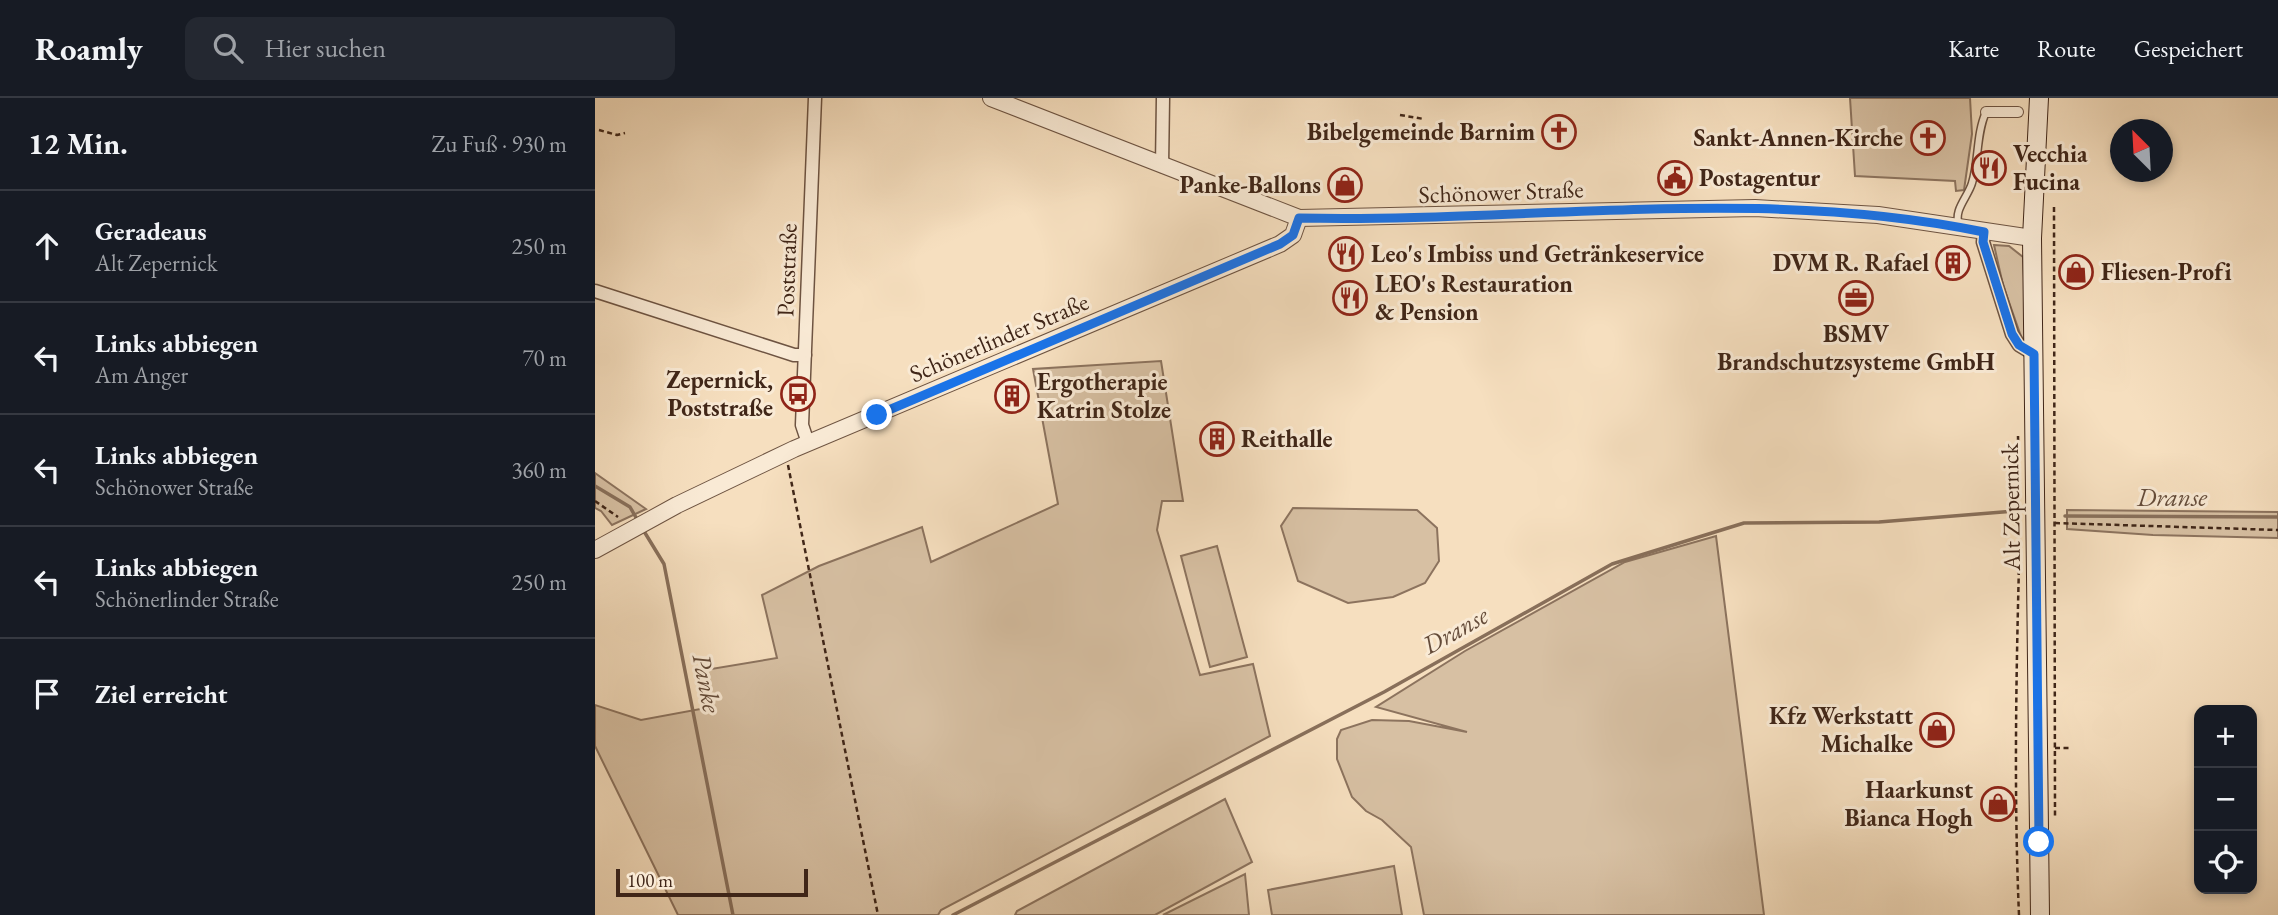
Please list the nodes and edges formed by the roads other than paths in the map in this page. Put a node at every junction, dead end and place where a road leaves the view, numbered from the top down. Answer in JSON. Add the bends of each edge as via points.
{"nodes":[{"id":1,"x":815,"y":98,"type":"edge"},
{"id":2,"x":991,"y":98,"type":"edge"},
{"id":3,"x":1163,"y":98,"type":"edge"},
{"id":4,"x":2039,"y":98,"type":"edge"},
{"id":5,"x":1986,"y":112,"type":"joint"},
{"id":6,"x":2018,"y":112,"type":"dead end"},
{"id":7,"x":1162,"y":166,"type":"junction"},
{"id":8,"x":1299,"y":218,"type":"junction"},
{"id":9,"x":1960,"y":226,"type":"junction"},
{"id":10,"x":1984,"y":232,"type":"junction"},
{"id":11,"x":2032,"y":238,"type":"junction"},
{"id":12,"x":595,"y":291,"type":"edge"},
{"id":13,"x":2034,"y":354,"type":"junction"},
{"id":14,"x":804,"y":355,"type":"junction"},
{"id":15,"x":808,"y":443,"type":"junction"},
{"id":16,"x":595,"y":550,"type":"edge"},
{"id":17,"x":2040,"y":915,"type":"edge"}],
"edges":[{"from":1,"to":14,"type":"street","name":"Poststraße"},
{"from":2,"to":7,"type":"street","name":"Schönower Straße"},
{"from":3,"to":7,"type":"street"},
{"from":4,"to":11,"type":"main road","name":"Alt Zepernick"},
{"from":5,"to":6,"type":"street"},
{"from":5,"to":9,"type":"lane","via":[[1972,183],[1958,212]]},
{"from":7,"to":8,"type":"street","name":"Schönower Straße"},
{"from":8,"to":9,"type":"street","name":"Schönower Straße","via":[[1755,208],[1869,214]]},
{"from":8,"to":15,"type":"street","name":"Schönerlinder Straße","via":[[1293,235],[1280,244]]},
{"from":9,"to":10,"type":"street","name":"Schönower Straße"},
{"from":10,"to":11,"type":"street","name":"Schönower Straße"},
{"from":10,"to":13,"type":"street","via":[[1983,242],[2012,334]]},
{"from":11,"to":13,"type":"main road","name":"Alt Zepernick"},
{"from":12,"to":14,"type":"street"},
{"from":13,"to":17,"type":"main road","name":"Alt Zepernick"},
{"from":14,"to":15,"type":"street","name":"Poststraße","via":[[802,425]]},
{"from":15,"to":16,"type":"street","name":"Schönerlinder Straße"}]}
